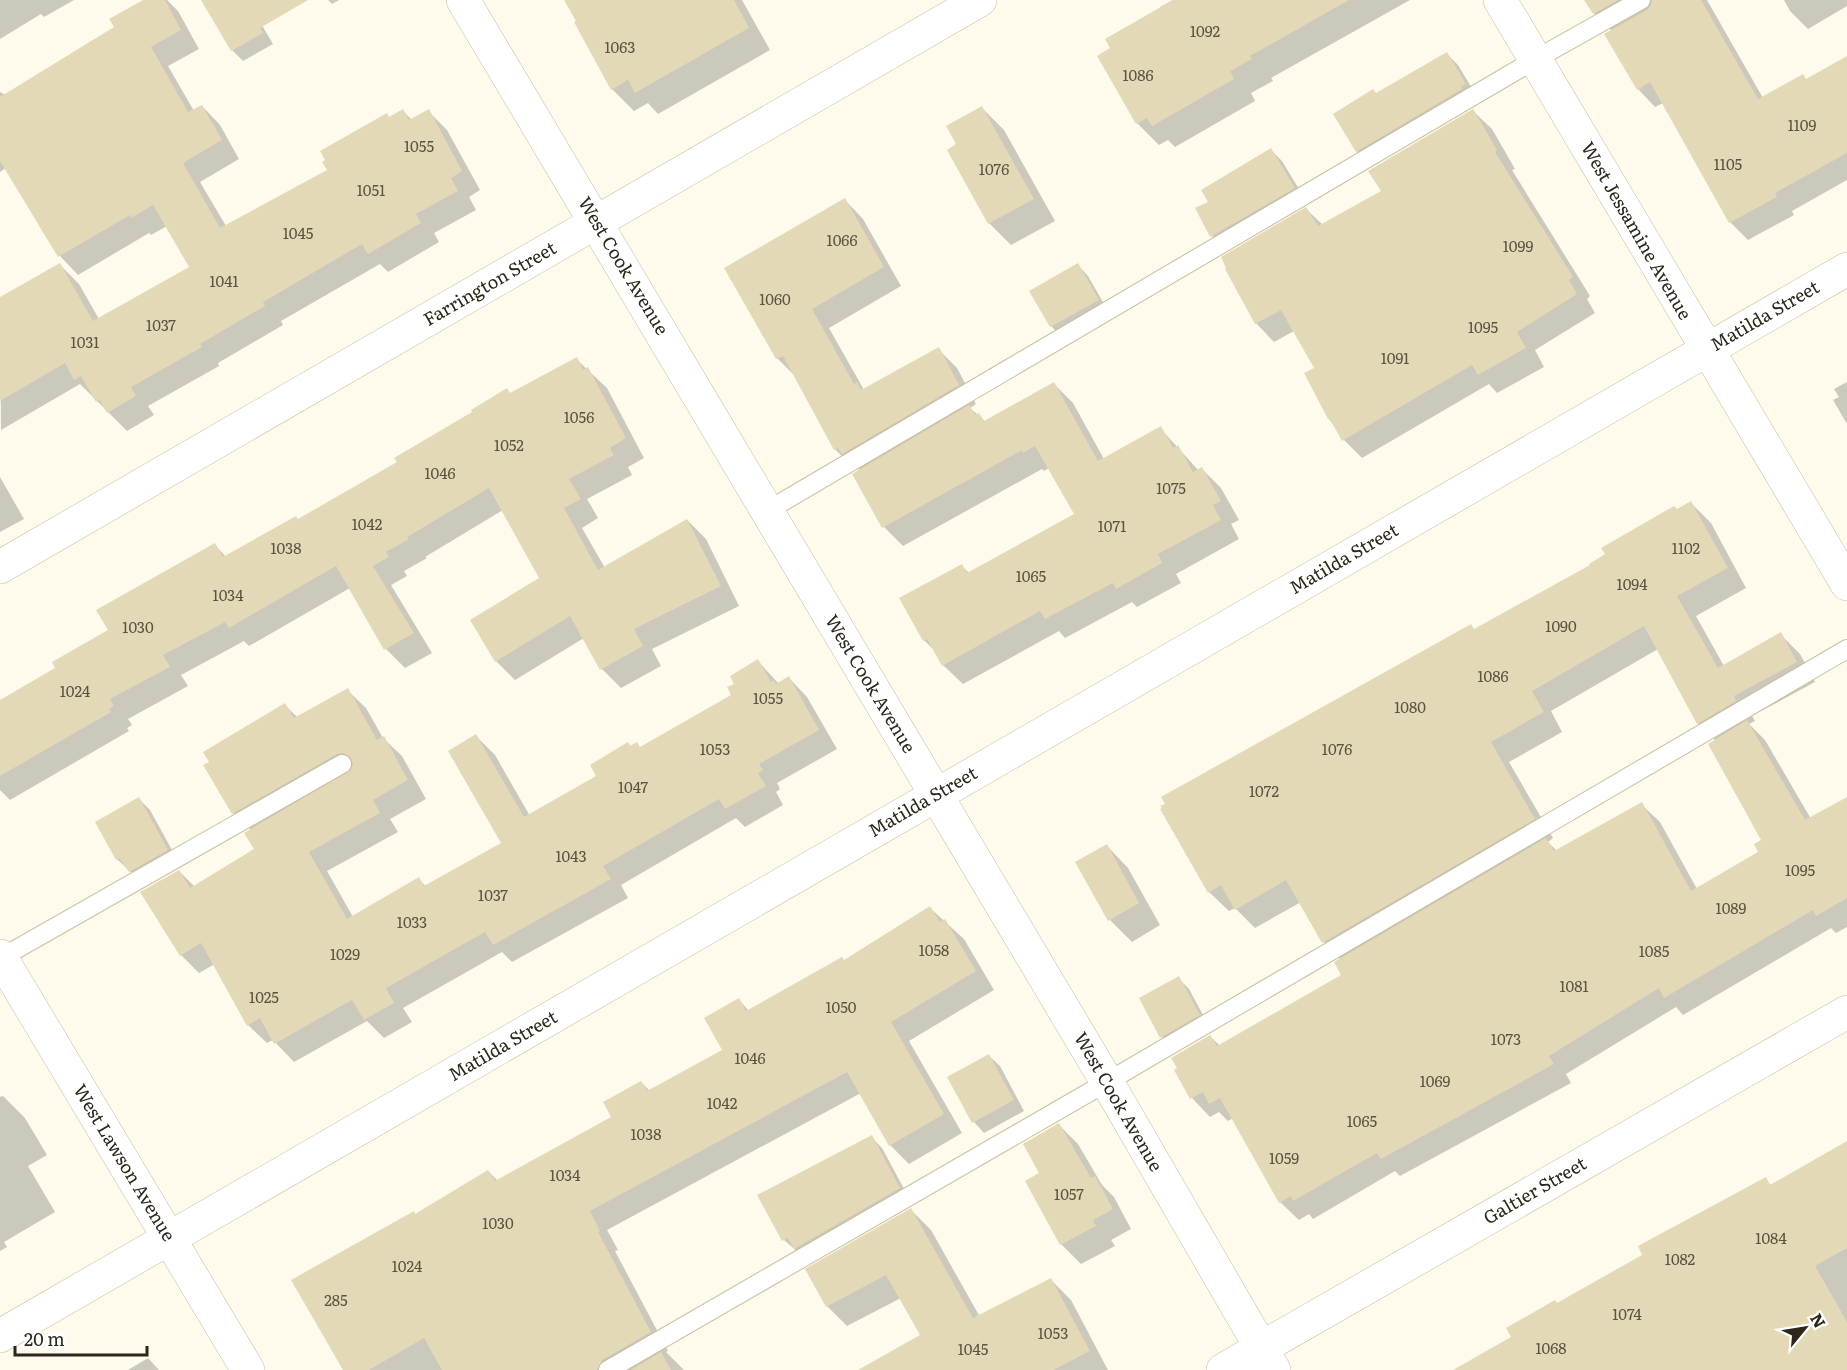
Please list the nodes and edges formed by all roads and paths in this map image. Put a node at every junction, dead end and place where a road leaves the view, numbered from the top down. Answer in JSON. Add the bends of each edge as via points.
{"nodes":[{"id":1,"x":463,"y":0,"type":"edge"},
{"id":2,"x":980,"y":0,"type":"edge"},
{"id":3,"x":1500,"y":0,"type":"edge"},
{"id":4,"x":1641,"y":0,"type":"edge"},
{"id":5,"x":1536,"y":59,"type":"junction"},
{"id":6,"x":597,"y":222,"type":"junction"},
{"id":7,"x":1847,"y":269,"type":"edge"},
{"id":8,"x":1707,"y":350,"type":"junction"},
{"id":9,"x":767,"y":511,"type":"junction"},
{"id":10,"x":0,"y":567,"type":"edge"},
{"id":11,"x":1847,"y":584,"type":"edge"},
{"id":12,"x":1847,"y":649,"type":"edge"},
{"id":13,"x":342,"y":764,"type":"dead end"},
{"id":14,"x":936,"y":795,"type":"junction"},
{"id":15,"x":1,"y":957,"type":"edge"},
{"id":16,"x":1847,"y":1012,"type":"edge"},
{"id":17,"x":1107,"y":1082,"type":"junction"},
{"id":18,"x":169,"y":1239,"type":"junction"},
{"id":19,"x":0,"y":1336,"type":"edge"},
{"id":20,"x":1268,"y":1359,"type":"edge"},
{"id":21,"x":248,"y":1370,"type":"edge"},
{"id":22,"x":608,"y":1370,"type":"edge"},
{"id":23,"x":1223,"y":1370,"type":"edge"}],
"edges":[{"from":1,"to":6,"type":"street","name":"West Cook Avenue"},
{"from":2,"to":6,"type":"street","name":"Farrington Street"},
{"from":3,"to":5,"type":"street","name":"West Jessamine Avenue"},
{"from":4,"to":5,"type":"lane"},
{"from":5,"to":8,"type":"street","name":"West Jessamine Avenue"},
{"from":5,"to":9,"type":"lane"},
{"from":6,"to":9,"type":"street","name":"West Cook Avenue"},
{"from":6,"to":10,"type":"street","name":"Farrington Street"},
{"from":7,"to":8,"type":"street","name":"Matilda Street"},
{"from":8,"to":11,"type":"street","name":"West Jessamine Avenue"},
{"from":8,"to":14,"type":"street","name":"Matilda Street"},
{"from":9,"to":14,"type":"street","name":"West Cook Avenue"},
{"from":12,"to":17,"type":"lane"},
{"from":13,"to":15,"type":"lane"},
{"from":14,"to":17,"type":"street","name":"West Cook Avenue"},
{"from":14,"to":18,"type":"street","name":"Matilda Street"},
{"from":15,"to":18,"type":"street","name":"West Lawson Avenue"},
{"from":16,"to":20,"type":"street","name":"Galtier Street"},
{"from":17,"to":20,"type":"street","name":"West Cook Avenue"},
{"from":17,"to":22,"type":"lane"},
{"from":18,"to":19,"type":"street","name":"Matilda Street"},
{"from":18,"to":21,"type":"street","name":"West Lawson Avenue"},
{"from":20,"to":23,"type":"street","name":"Galtier Street"}]}
